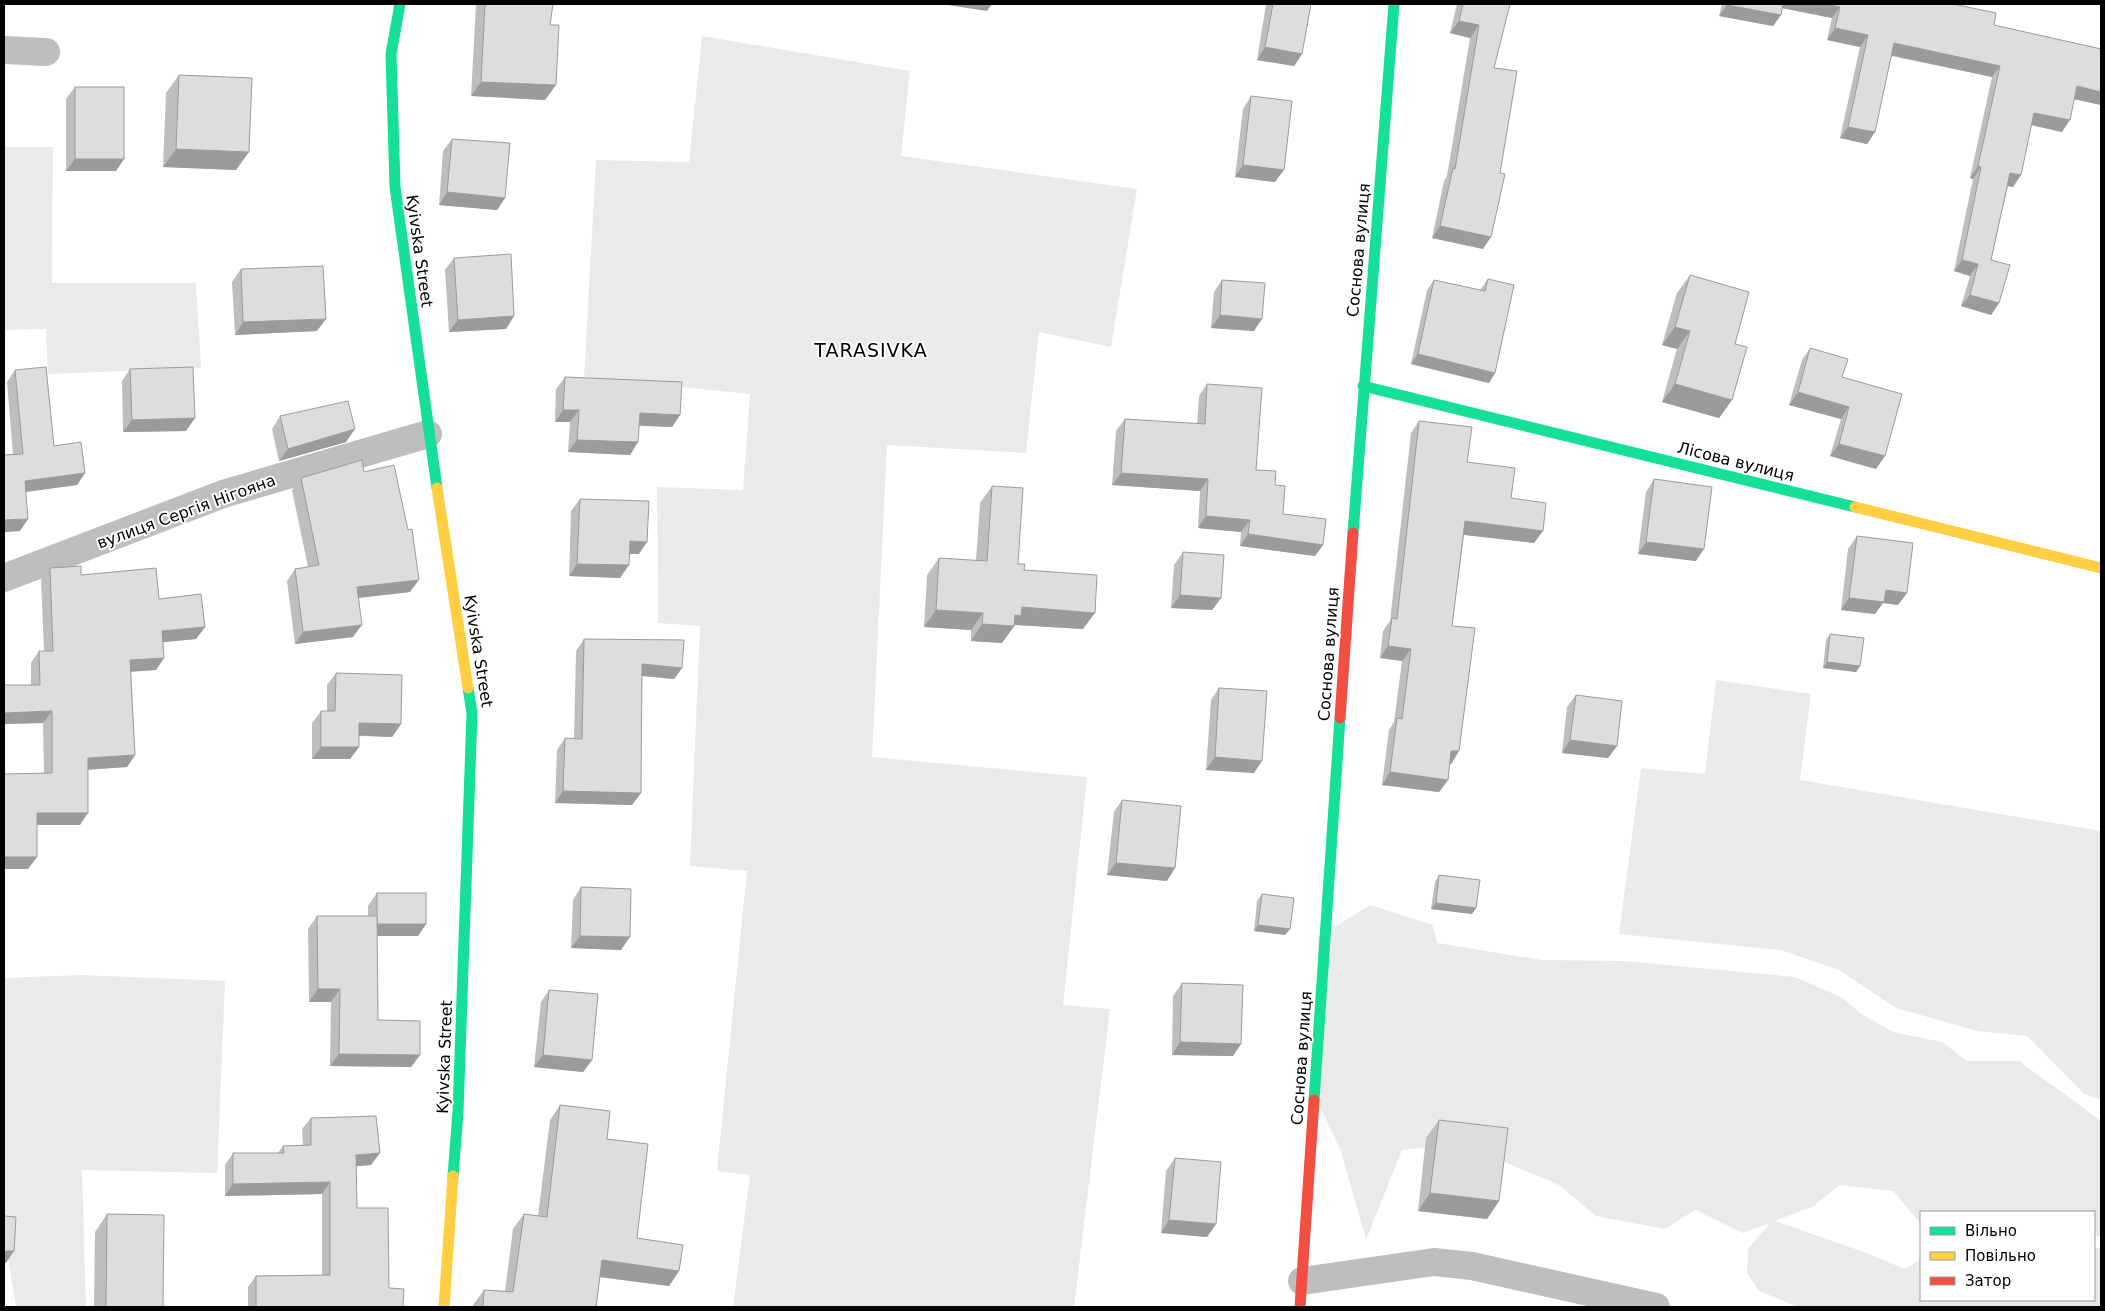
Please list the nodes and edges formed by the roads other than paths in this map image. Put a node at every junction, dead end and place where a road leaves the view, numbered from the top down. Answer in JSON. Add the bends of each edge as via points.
{"nodes":[{"id":1,"x":400,"y":4,"type":"edge"},
{"id":2,"x":1394,"y":4,"type":"edge"},
{"id":3,"x":4,"y":50,"type":"edge"},
{"id":4,"x":46,"y":52,"type":"dead end"},
{"id":5,"x":1363,"y":386,"type":"junction"},
{"id":6,"x":428,"y":434,"type":"junction"},
{"id":7,"x":2101,"y":568,"type":"edge"},
{"id":8,"x":4,"y":578,"type":"edge"},
{"id":9,"x":1301,"y":1294,"type":"edge"},
{"id":10,"x":444,"y":1307,"type":"edge"},
{"id":11,"x":1656,"y":1307,"type":"edge"}],
"edges":[{"from":1,"to":6,"type":"street","name":"Kyivska Street","via":[[391,54],[394,187]]},
{"from":2,"to":5,"type":"street","name":"Соснова вулиця"},
{"from":3,"to":4,"type":"street"},
{"from":5,"to":7,"type":"street","name":"Лісова вулиця"},
{"from":5,"to":9,"type":"street","name":"Соснова вулиця"},
{"from":6,"to":8,"type":"street","name":"вулиця Сергія Нігояна","via":[[224,494]]},
{"from":6,"to":10,"type":"street","name":"Kyivska Street","via":[[472,713],[458,1112]]},
{"from":9,"to":11,"type":"street","via":[[1434,1262],[1472,1266]]}]}
